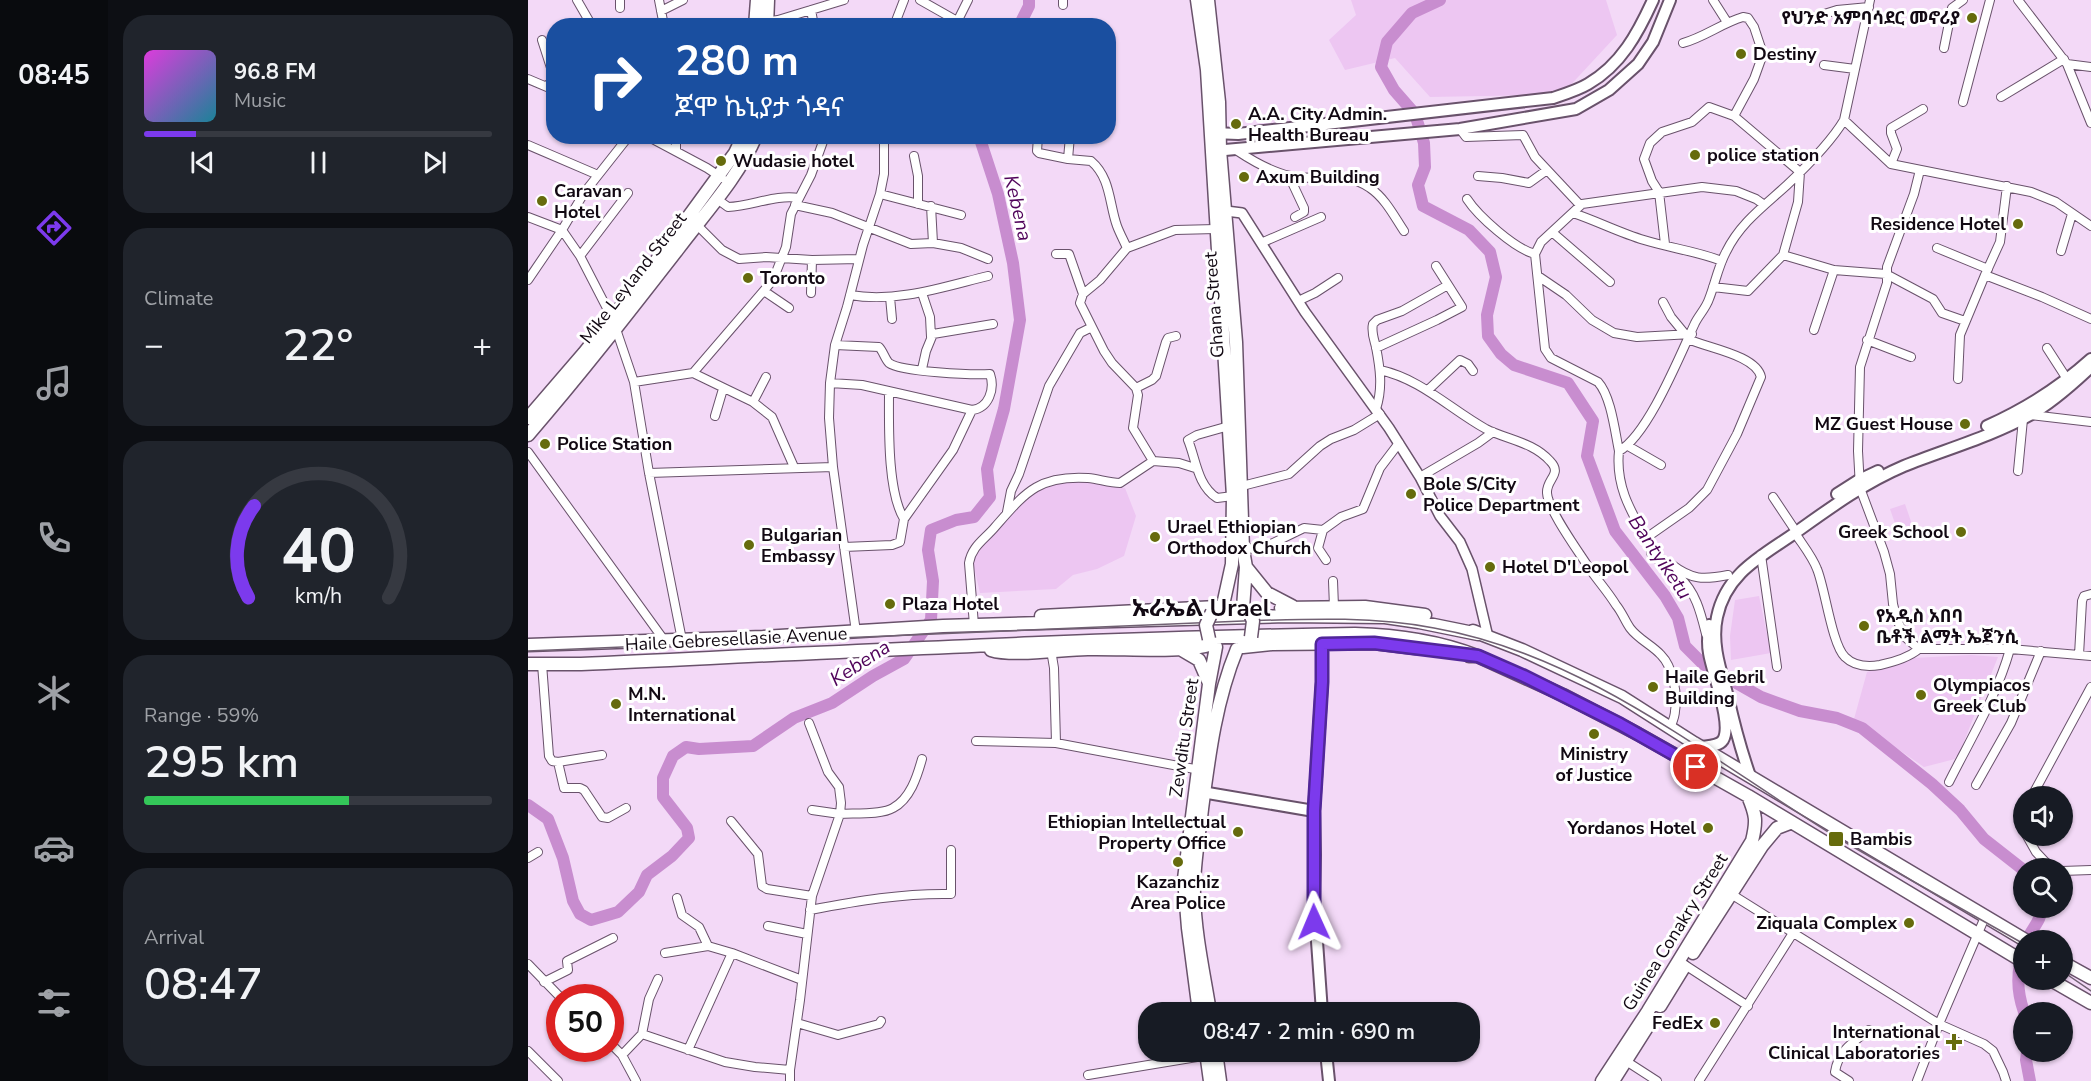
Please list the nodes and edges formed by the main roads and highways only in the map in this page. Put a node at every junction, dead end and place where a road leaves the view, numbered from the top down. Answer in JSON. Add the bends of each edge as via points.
{"nodes":[{"id":1,"x":757,"y":0,"type":"edge"},
{"id":2,"x":768,"y":0,"type":"edge"},
{"id":3,"x":1197,"y":0,"type":"edge"},
{"id":4,"x":1208,"y":0,"type":"edge"},
{"id":5,"x":1653,"y":0,"type":"edge"},
{"id":6,"x":1670,"y":0,"type":"edge"},
{"id":7,"x":758,"y":18,"type":"edge"},
{"id":8,"x":760,"y":18,"type":"edge"},
{"id":9,"x":1214,"y":103,"type":"junction"},
{"id":10,"x":1356,"y":120,"type":"junction"},
{"id":11,"x":1312,"y":125,"type":"junction"},
{"id":12,"x":1215,"y":134,"type":"junction"},
{"id":13,"x":1387,"y":134,"type":"junction"},
{"id":14,"x":1294,"y":142,"type":"junction"},
{"id":15,"x":739,"y":144,"type":"edge"},
{"id":16,"x":752,"y":144,"type":"edge"},
{"id":17,"x":1216,"y":151,"type":"junction"},
{"id":18,"x":723,"y":179,"type":"junction"},
{"id":19,"x":693,"y":221,"type":"junction"},
{"id":20,"x":588,"y":356,"type":"junction"},
{"id":21,"x":2091,"y":359,"type":"edge"},
{"id":22,"x":2091,"y":367,"type":"edge"},
{"id":23,"x":2025,"y":415,"type":"junction"},
{"id":24,"x":528,"y":418,"type":"edge"},
{"id":25,"x":528,"y":435,"type":"edge"},
{"id":26,"x":1794,"y":530,"type":"junction"},
{"id":27,"x":1246,"y":567,"type":"junction"},
{"id":28,"x":1297,"y":607,"type":"junction"},
{"id":29,"x":1217,"y":608,"type":"junction"},
{"id":30,"x":1246,"y":611,"type":"junction"},
{"id":31,"x":977,"y":625,"type":"junction"},
{"id":32,"x":1483,"y":636,"type":"junction"},
{"id":33,"x":1213,"y":643,"type":"junction"},
{"id":34,"x":1243,"y":644,"type":"junction"},
{"id":35,"x":1322,"y":644,"type":"junction"},
{"id":36,"x":528,"y":645,"type":"edge"},
{"id":37,"x":1712,"y":646,"type":"junction"},
{"id":38,"x":981,"y":647,"type":"junction"},
{"id":39,"x":1179,"y":648,"type":"junction"},
{"id":40,"x":1478,"y":656,"type":"junction"},
{"id":41,"x":528,"y":664,"type":"edge"},
{"id":42,"x":1209,"y":684,"type":"junction"},
{"id":43,"x":1725,"y":701,"type":"junction"},
{"id":44,"x":1702,"y":747,"type":"junction"},
{"id":45,"x":1203,"y":771,"type":"junction"},
{"id":46,"x":1750,"y":776,"type":"junction"},
{"id":47,"x":1200,"y":792,"type":"junction"},
{"id":48,"x":1748,"y":796,"type":"junction"},
{"id":49,"x":1314,"y":811,"type":"junction"},
{"id":50,"x":1790,"y":823,"type":"junction"},
{"id":51,"x":1757,"y":844,"type":"junction"},
{"id":52,"x":1712,"y":915,"type":"junction"},
{"id":53,"x":2013,"y":933,"type":"edge"},
{"id":54,"x":2013,"y":956,"type":"edge"},
{"id":55,"x":2073,"y":968,"type":"edge"},
{"id":56,"x":2091,"y":978,"type":"edge"},
{"id":57,"x":2068,"y":990,"type":"edge"},
{"id":58,"x":1198,"y":1002,"type":"edge"},
{"id":59,"x":1208,"y":1002,"type":"edge"},
{"id":60,"x":1321,"y":1002,"type":"edge"},
{"id":61,"x":2091,"y":1003,"type":"edge"},
{"id":62,"x":1211,"y":1062,"type":"edge"},
{"id":63,"x":1214,"y":1062,"type":"edge"},
{"id":64,"x":1327,"y":1062,"type":"edge"},
{"id":65,"x":1608,"y":1080,"type":"edge"},
{"id":66,"x":1210,"y":1081,"type":"edge"},
{"id":67,"x":1220,"y":1081,"type":"edge"},
{"id":68,"x":1329,"y":1081,"type":"edge"}],
"edges":[{"from":1,"to":7,"type":"main road"},
{"from":2,"to":8,"type":"main road"},
{"from":3,"to":9,"type":"main road","name":"Ghana Street"},
{"from":4,"to":9,"type":"main road","name":"Ghana Street"},
{"from":5,"to":10,"type":"main road","via":[[1637,35],[1617,60],[1589,84],[1553,98]]},
{"from":6,"to":13,"type":"main road","via":[[1653,42],[1638,64],[1609,90],[1576,109],[1460,129]]},
{"from":9,"to":12,"type":"main road","name":"Ghana Street"},
{"from":10,"to":11,"type":"main road"},
{"from":10,"to":13,"type":"main road"},
{"from":11,"to":12,"type":"main road"},
{"from":11,"to":14,"type":"main road"},
{"from":12,"to":17,"type":"main road","name":"Ghana Street"},
{"from":13,"to":14,"type":"main road"},
{"from":14,"to":17,"type":"main road"},
{"from":15,"to":18,"type":"main road","name":"Mike Leyland Street"},
{"from":16,"to":18,"type":"main road","name":"Mike Leyland Street","via":[[744,161]]},
{"from":17,"to":27,"type":"main road","name":"Ghana Street","via":[[1226,211],[1236,342]]},
{"from":17,"to":29,"type":"main road","name":"Ghana Street","via":[[1216,229],[1233,496],[1232,564]]},
{"from":18,"to":19,"type":"main road","name":"Mike Leyland Street"},
{"from":18,"to":19,"type":"main road","name":"Mike Leyland Street","via":[[717,199]]},
{"from":19,"to":20,"type":"main road","name":"Mike Leyland Street"},
{"from":20,"to":24,"type":"main road","name":"Mike Leyland Street"},
{"from":20,"to":25,"type":"main road","name":"Mike Leyland Street"},
{"from":21,"to":23,"type":"main road"},
{"from":22,"to":23,"type":"main road"},
{"from":23,"to":26,"type":"main road","via":[[1895,463]]},
{"from":26,"to":37,"type":"main road","via":[[1735,578],[1723,599]]},
{"from":26,"to":37,"type":"main road","via":[[1728,575],[1713,608]]},
{"from":27,"to":28,"type":"main road","via":[[1267,593]]},
{"from":27,"to":30,"type":"main road","name":"Ghana Street"},
{"from":28,"to":30,"type":"main road"},
{"from":28,"to":32,"type":"main road","via":[[1399,610],[1461,624]]},
{"from":29,"to":30,"type":"main road","via":[[1230,604]]},
{"from":29,"to":31,"type":"main road","via":[[992,618]]},
{"from":29,"to":33,"type":"main road","bridge":true,"via":[[1206,625]]},
{"from":30,"to":34,"type":"main road","bridge":true,"via":[[1253,621]]},
{"from":31,"to":32,"type":"main road","via":[[1338,616],[1408,620]]},
{"from":31,"to":36,"type":"main road","name":"Haile Gebresellasie Avenue"},
{"from":32,"to":44,"type":"main road","via":[[1532,654],[1622,697]]},
{"from":33,"to":34,"type":"main road","via":[[1230,651]]},
{"from":33,"to":39,"type":"main road","name":"Haile Gebresellasie Avenue"},
{"from":33,"to":42,"type":"main road","name":"Zewditu Street"},
{"from":34,"to":35,"type":"main road"},
{"from":34,"to":45,"type":"main road","name":"Zewditu Street","via":[[1224,682]]},
{"from":35,"to":40,"type":"main road","via":[[1374,643]]},
{"from":35,"to":49,"type":"main road"},
{"from":37,"to":43,"type":"main road"},
{"from":38,"to":39,"type":"main road","name":"Haile Gebresellasie Avenue","via":[[1008,653]]},
{"from":38,"to":40,"type":"main road","name":"Haile Gebresellasie Avenue","via":[[1355,634],[1434,642]]},
{"from":38,"to":41,"type":"main road","name":"Haile Gebresellasie Avenue"},
{"from":39,"to":42,"type":"main road","via":[[1199,660]]},
{"from":40,"to":48,"type":"main road","via":[[1620,724]]},
{"from":42,"to":45,"type":"main road","name":"Zewditu Street"},
{"from":43,"to":44,"type":"main road","via":[[1725,736],[1719,744]]},
{"from":43,"to":46,"type":"main road"},
{"from":44,"to":46,"type":"main road"},
{"from":45,"to":47,"type":"main road","name":"Zewditu Street"},
{"from":46,"to":53,"type":"main road"},
{"from":47,"to":49,"type":"main road"},
{"from":47,"to":58,"type":"main road","name":"Zewditu Street","via":[[1184,879]]},
{"from":47,"to":59,"type":"main road","name":"Zewditu Street","via":[[1194,894]]},
{"from":48,"to":50,"type":"main road"},
{"from":48,"to":51,"type":"main road","name":"Guinea Conakry Street","via":[[1756,815]]},
{"from":49,"to":60,"type":"main road","via":[[1314,922]]},
{"from":50,"to":51,"type":"main road","name":"Guinea Conakry Street"},
{"from":50,"to":54,"type":"main road"},
{"from":51,"to":52,"type":"main road","name":"Guinea Conakry Street"},
{"from":51,"to":52,"type":"main road","name":"Guinea Conakry Street","via":[[1731,894]]},
{"from":52,"to":65,"type":"main road","name":"Guinea Conakry Street"},
{"from":52,"to":65,"type":"main road","name":"Guinea Conakry Street","via":[[1626,1061]]},
{"from":55,"to":56,"type":"main road"},
{"from":57,"to":61,"type":"main road"},
{"from":62,"to":66,"type":"main road"},
{"from":63,"to":67,"type":"main road"},
{"from":64,"to":68,"type":"main road"}]}
